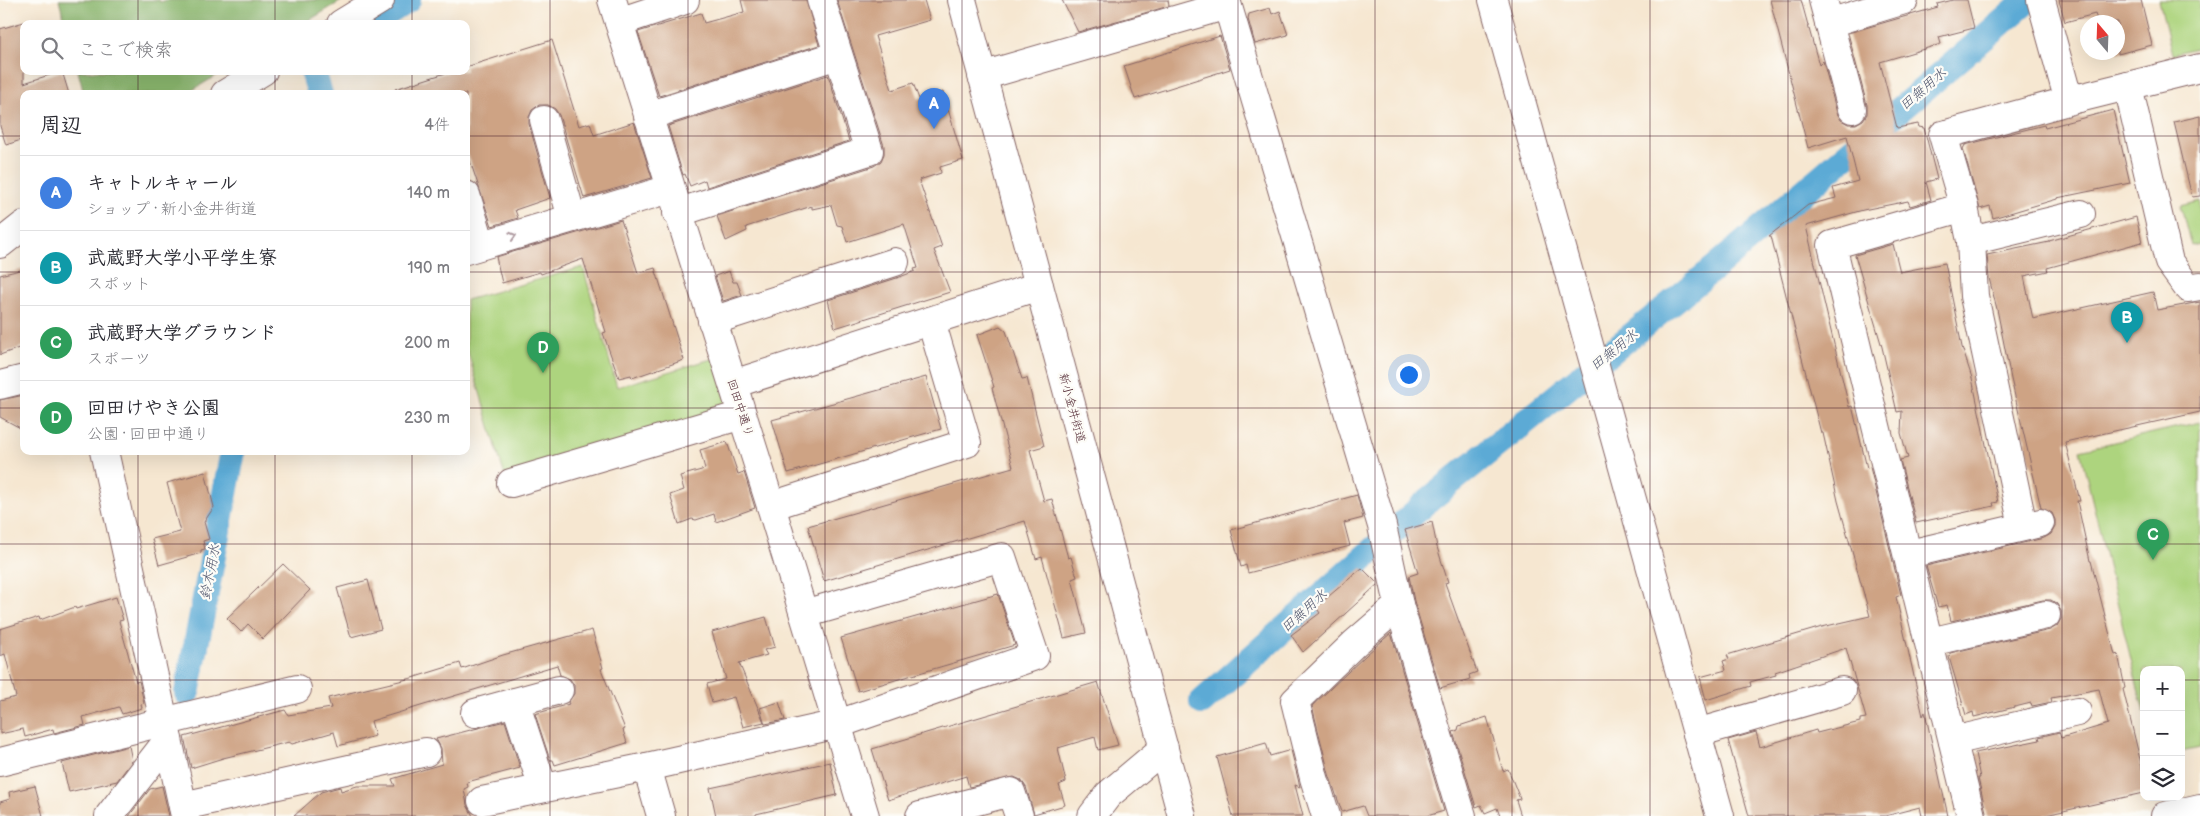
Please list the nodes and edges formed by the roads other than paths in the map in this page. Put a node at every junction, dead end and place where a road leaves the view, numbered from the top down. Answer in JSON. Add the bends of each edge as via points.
{"nodes":[{"id":1,"x":380,"y":0,"type":"edge"},
{"id":2,"x":685,"y":0,"type":"edge"},
{"id":3,"x":821,"y":0,"type":"edge"},
{"id":4,"x":962,"y":0,"type":"edge"},
{"id":5,"x":1493,"y":0,"type":"edge"},
{"id":6,"x":1904,"y":0,"type":"edge"},
{"id":7,"x":1227,"y":2,"type":"edge"},
{"id":8,"x":2041,"y":2,"type":"edge"},
{"id":9,"x":615,"y":11,"type":"edge"},
{"id":10,"x":1826,"y":11,"type":"edge"},
{"id":11,"x":348,"y":20,"type":"edge"},
{"id":12,"x":838,"y":55,"type":"junction"},
{"id":13,"x":2200,"y":68,"type":"edge"},
{"id":14,"x":256,"y":75,"type":"edge"},
{"id":15,"x":982,"y":76,"type":"junction"},
{"id":16,"x":2128,"y":86,"type":"junction"},
{"id":17,"x":232,"y":90,"type":"edge"},
{"id":18,"x":2079,"y":98,"type":"junction"},
{"id":19,"x":1852,"y":109,"type":"dead end"},
{"id":20,"x":648,"y":116,"type":"junction"},
{"id":21,"x":544,"y":120,"type":"dead end"},
{"id":22,"x":674,"y":201,"type":"junction"},
{"id":23,"x":1964,"y":207,"type":"junction"},
{"id":24,"x":2081,"y":214,"type":"dead end"},
{"id":25,"x":572,"y":218,"type":"junction"},
{"id":26,"x":470,"y":221,"type":"edge"},
{"id":27,"x":20,"y":228,"type":"edge"},
{"id":28,"x":1971,"y":241,"type":"junction"},
{"id":29,"x":0,"y":244,"type":"edge"},
{"id":30,"x":474,"y":247,"type":"edge"},
{"id":31,"x":895,"y":262,"type":"dead end"},
{"id":32,"x":1039,"y":286,"type":"junction"},
{"id":33,"x":2200,"y":286,"type":"edge"},
{"id":34,"x":931,"y":320,"type":"junction"},
{"id":35,"x":712,"y":322,"type":"junction"},
{"id":36,"x":20,"y":380,"type":"edge"},
{"id":37,"x":732,"y":384,"type":"junction"},
{"id":38,"x":0,"y":385,"type":"edge"},
{"id":39,"x":742,"y":415,"type":"junction"},
{"id":40,"x":105,"y":455,"type":"edge"},
{"id":41,"x":511,"y":483,"type":"dead end"},
{"id":42,"x":771,"y":506,"type":"junction"},
{"id":43,"x":1909,"y":554,"type":"junction"},
{"id":44,"x":1399,"y":605,"type":"junction"},
{"id":45,"x":804,"y":614,"type":"junction"},
{"id":46,"x":2046,"y":615,"type":"dead end"},
{"id":47,"x":1930,"y":642,"type":"junction"},
{"id":48,"x":281,"y":686,"type":"dead end"},
{"id":49,"x":560,"y":690,"type":"dead end"},
{"id":50,"x":1842,"y":690,"type":"dead end"},
{"id":51,"x":515,"y":702,"type":"junction"},
{"id":52,"x":2077,"y":712,"type":"dead end"},
{"id":53,"x":475,"y":713,"type":"dead end"},
{"id":54,"x":838,"y":724,"type":"junction"},
{"id":55,"x":166,"y":731,"type":"junction"},
{"id":56,"x":1697,"y":732,"type":"junction"},
{"id":57,"x":1953,"y":741,"type":"junction"},
{"id":58,"x":1164,"y":748,"type":"junction"},
{"id":59,"x":426,"y":752,"type":"dead end"},
{"id":60,"x":0,"y":762,"type":"edge"},
{"id":61,"x":647,"y":767,"type":"junction"},
{"id":62,"x":543,"y":788,"type":"junction"},
{"id":63,"x":482,"y":801,"type":"dead end"},
{"id":64,"x":2200,"y":808,"type":"edge"},
{"id":65,"x":184,"y":811,"type":"edge"},
{"id":66,"x":109,"y":816,"type":"edge"},
{"id":67,"x":661,"y":816,"type":"edge"},
{"id":68,"x":865,"y":816,"type":"edge"},
{"id":69,"x":920,"y":816,"type":"edge"},
{"id":70,"x":1019,"y":816,"type":"edge"},
{"id":71,"x":1092,"y":816,"type":"edge"},
{"id":72,"x":1182,"y":816,"type":"edge"},
{"id":73,"x":1326,"y":816,"type":"edge"},
{"id":74,"x":1462,"y":816,"type":"edge"},
{"id":75,"x":1720,"y":816,"type":"edge"},
{"id":76,"x":1971,"y":816,"type":"edge"},
{"id":77,"x":2165,"y":816,"type":"edge"}],
"edges":[{"from":1,"to":11,"type":"street"},
{"from":2,"to":9,"type":"street"},
{"from":3,"to":12,"type":"street"},
{"from":4,"to":15,"type":"street","name":"新小金井街道"},
{"from":5,"to":56,"type":"street"},
{"from":6,"to":10,"type":"street"},
{"from":7,"to":15,"type":"street"},
{"from":7,"to":44,"type":"street","via":[[1384,535]]},
{"from":8,"to":18,"type":"street","via":[[2065,87],[2069,94]]},
{"from":9,"to":20,"type":"street","name":"回田中通り"},
{"from":10,"to":19,"type":"street"},
{"from":12,"to":20,"type":"street"},
{"from":12,"to":22,"type":"street","via":[[869,151]]},
{"from":13,"to":16,"type":"street"},
{"from":14,"to":17,"type":"street"},
{"from":15,"to":32,"type":"street","name":"新小金井街道"},
{"from":16,"to":18,"type":"street"},
{"from":16,"to":33,"type":"street","via":[[2169,262],[2188,288]]},
{"from":18,"to":23,"type":"street","via":[[1943,135]]},
{"from":20,"to":22,"type":"street","name":"回田中通り"},
{"from":21,"to":25,"type":"street"},
{"from":22,"to":25,"type":"street"},
{"from":22,"to":35,"type":"street","name":"回田中通り"},
{"from":23,"to":28,"type":"street"},
{"from":23,"to":43,"type":"street","via":[[1832,244]]},
{"from":24,"to":28,"type":"street"},
{"from":30,"to":25,"type":"street","one_way":true},
{"from":26,"to":30,"type":"street"},
{"from":27,"to":29,"type":"street"},
{"from":28,"to":43,"type":"street","via":[[1974,296],[2032,525]]},
{"from":31,"to":35,"type":"street"},
{"from":32,"to":34,"type":"street"},
{"from":32,"to":58,"type":"street","name":"新小金井街道"},
{"from":34,"to":37,"type":"street"},
{"from":34,"to":42,"type":"street","via":[[967,443]]},
{"from":35,"to":37,"type":"street","name":"回田中通り"},
{"from":36,"to":38,"type":"street"},
{"from":37,"to":39,"type":"street","name":"回田中通り"},
{"from":39,"to":41,"type":"street"},
{"from":39,"to":42,"type":"street","name":"回田中通り"},
{"from":40,"to":55,"type":"street"},
{"from":42,"to":45,"type":"street","name":"回田中通り"},
{"from":43,"to":47,"type":"street"},
{"from":44,"to":73,"type":"street","via":[[1295,701]]},
{"from":44,"to":74,"type":"street"},
{"from":45,"to":54,"type":"street","name":"回田中通り"},
{"from":45,"to":54,"type":"street","via":[[1002,557],[1035,656]]},
{"from":46,"to":47,"type":"street"},
{"from":47,"to":57,"type":"street"},
{"from":48,"to":55,"type":"street"},
{"from":49,"to":51,"type":"street"},
{"from":50,"to":56,"type":"street"},
{"from":51,"to":53,"type":"street"},
{"from":51,"to":62,"type":"street"},
{"from":52,"to":57,"type":"street"},
{"from":54,"to":61,"type":"street"},
{"from":54,"to":68,"type":"street","name":"回田中通り"},
{"from":55,"to":60,"type":"street"},
{"from":55,"to":65,"type":"street"},
{"from":55,"to":66,"type":"street"},
{"from":56,"to":75,"type":"street"},
{"from":57,"to":76,"type":"street"},
{"from":58,"to":71,"type":"street","via":[[1108,795]]},
{"from":58,"to":72,"type":"street","name":"新小金井街道"},
{"from":59,"to":65,"type":"street"},
{"from":61,"to":62,"type":"street"},
{"from":61,"to":67,"type":"street"},
{"from":62,"to":63,"type":"street"},
{"from":64,"to":77,"type":"street"},
{"from":69,"to":70,"type":"street","via":[[1012,792]]}]}
